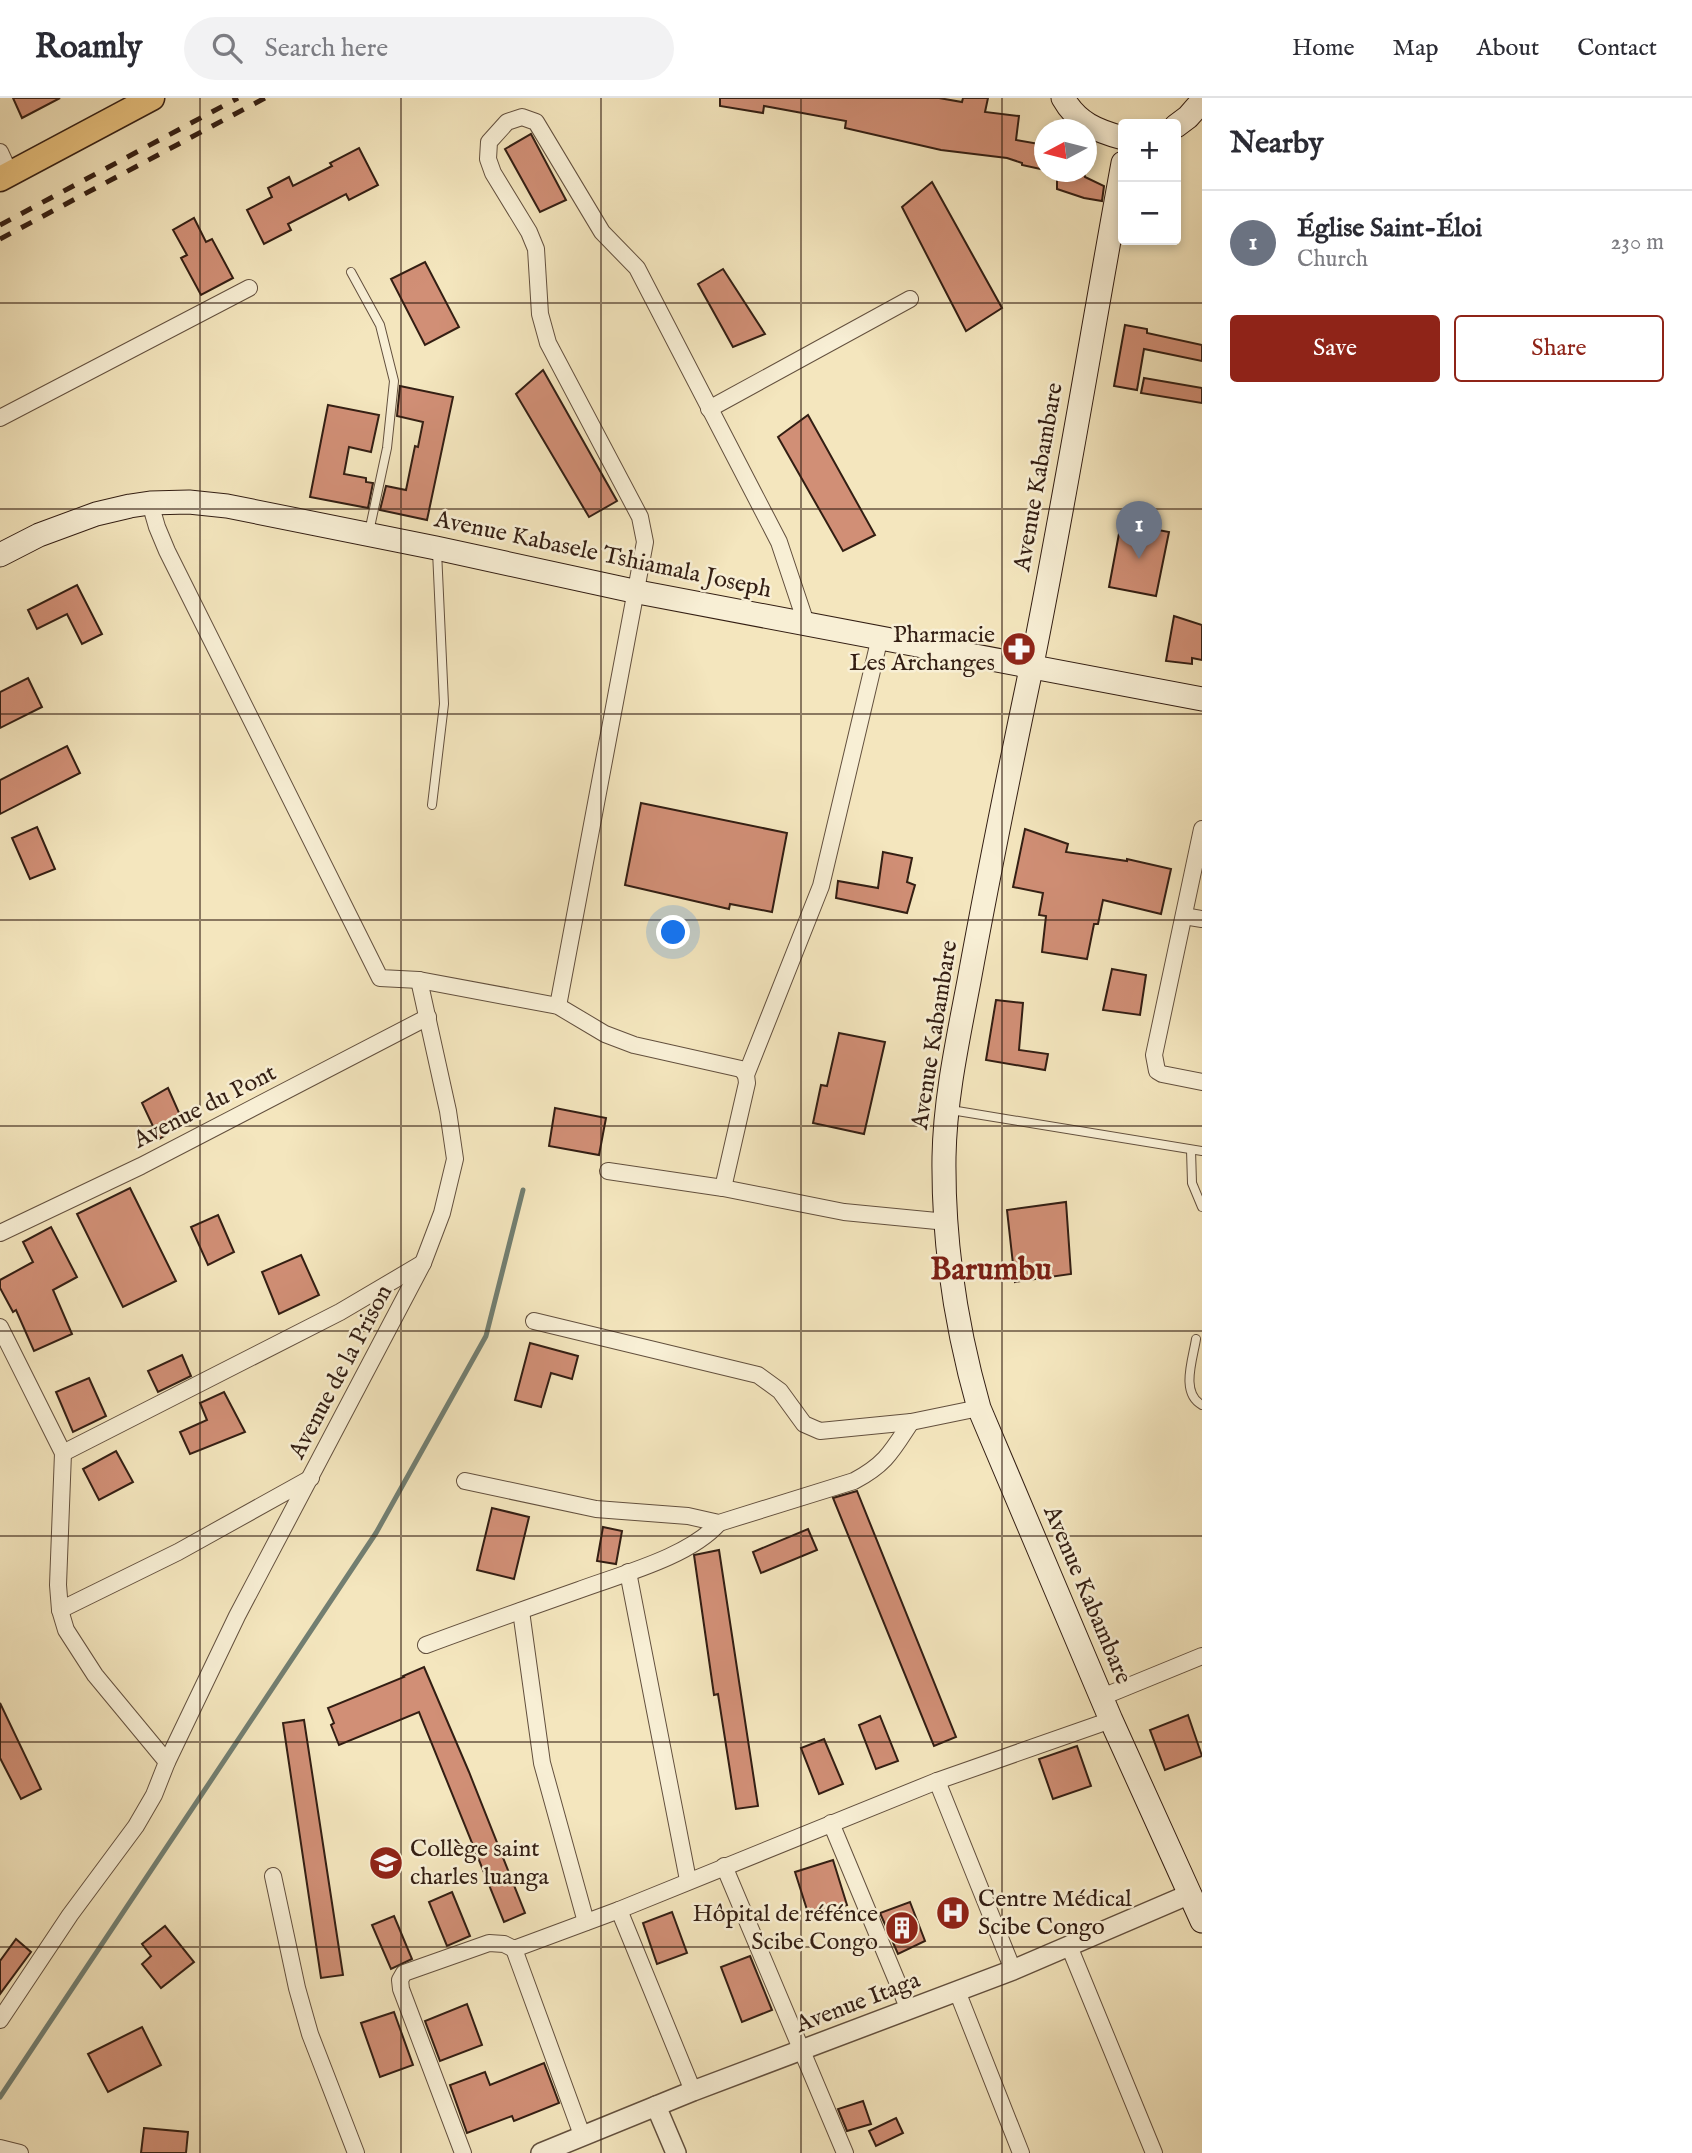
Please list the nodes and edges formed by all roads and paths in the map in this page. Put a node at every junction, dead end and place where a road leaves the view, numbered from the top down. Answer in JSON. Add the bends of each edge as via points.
{"nodes":[{"id":1,"x":152,"y":98,"type":"edge"},
{"id":2,"x":1063,"y":98,"type":"edge"},
{"id":3,"x":1202,"y":103,"type":"edge"},
{"id":4,"x":1181,"y":122,"type":"edge"},
{"id":5,"x":1118,"y":136,"type":"edge"},
{"id":6,"x":3,"y":168,"type":"edge"},
{"id":7,"x":1120,"y":182,"type":"edge"},
{"id":8,"x":351,"y":272,"type":"dead end"},
{"id":9,"x":250,"y":288,"type":"dead end"},
{"id":10,"x":910,"y":299,"type":"dead end"},
{"id":11,"x":709,"y":409,"type":"junction"},
{"id":12,"x":0,"y":418,"type":"edge"},
{"id":13,"x":150,"y":503,"type":"junction"},
{"id":14,"x":368,"y":535,"type":"junction"},
{"id":15,"x":436,"y":548,"type":"junction"},
{"id":16,"x":0,"y":555,"type":"edge"},
{"id":17,"x":638,"y":592,"type":"junction"},
{"id":18,"x":806,"y":623,"type":"junction"},
{"id":19,"x":880,"y":637,"type":"junction"},
{"id":20,"x":1031,"y":666,"type":"junction"},
{"id":21,"x":1202,"y":699,"type":"edge"},
{"id":22,"x":432,"y":805,"type":"dead end"},
{"id":23,"x":1202,"y":829,"type":"edge"},
{"id":24,"x":1184,"y":916,"type":"junction"},
{"id":25,"x":1202,"y":919,"type":"edge"},
{"id":26,"x":419,"y":979,"type":"junction"},
{"id":27,"x":558,"y":1006,"type":"junction"},
{"id":28,"x":428,"y":1017,"type":"junction"},
{"id":29,"x":746,"y":1075,"type":"junction"},
{"id":30,"x":1202,"y":1082,"type":"edge"},
{"id":31,"x":948,"y":1110,"type":"junction"},
{"id":32,"x":1191,"y":1150,"type":"junction"},
{"id":33,"x":1202,"y":1151,"type":"edge"},
{"id":34,"x":608,"y":1171,"type":"dead end"},
{"id":35,"x":723,"y":1188,"type":"junction"},
{"id":36,"x":1202,"y":1207,"type":"edge"},
{"id":37,"x":947,"y":1222,"type":"junction"},
{"id":38,"x":0,"y":1233,"type":"edge"},
{"id":39,"x":423,"y":1263,"type":"junction"},
{"id":40,"x":534,"y":1321,"type":"dead end"},
{"id":41,"x":0,"y":1327,"type":"edge"},
{"id":42,"x":1196,"y":1339,"type":"dead end"},
{"id":43,"x":1202,"y":1405,"type":"edge"},
{"id":44,"x":979,"y":1408,"type":"junction"},
{"id":45,"x":911,"y":1422,"type":"junction"},
{"id":46,"x":63,"y":1453,"type":"junction"},
{"id":47,"x":311,"y":1478,"type":"junction"},
{"id":48,"x":465,"y":1481,"type":"dead end"},
{"id":49,"x":719,"y":1522,"type":"junction"},
{"id":50,"x":628,"y":1572,"type":"junction"},
{"id":51,"x":60,"y":1609,"type":"junction"},
{"id":52,"x":521,"y":1611,"type":"junction"},
{"id":53,"x":426,"y":1645,"type":"dead end"},
{"id":54,"x":1202,"y":1656,"type":"edge"},
{"id":55,"x":1102,"y":1697,"type":"junction"},
{"id":56,"x":1111,"y":1720,"type":"junction"},
{"id":57,"x":167,"y":1762,"type":"junction"},
{"id":58,"x":937,"y":1781,"type":"junction"},
{"id":59,"x":831,"y":1823,"type":"junction"},
{"id":60,"x":724,"y":1866,"type":"junction"},
{"id":61,"x":273,"y":1876,"type":"dead end"},
{"id":62,"x":688,"y":1880,"type":"junction"},
{"id":63,"x":1196,"y":1888,"type":"edge"},
{"id":64,"x":619,"y":1910,"type":"junction"},
{"id":65,"x":1202,"y":1921,"type":"edge"},
{"id":66,"x":586,"y":1922,"type":"junction"},
{"id":67,"x":1069,"y":1946,"type":"junction"},
{"id":68,"x":514,"y":1949,"type":"junction"},
{"id":69,"x":1013,"y":1970,"type":"junction"},
{"id":70,"x":957,"y":1991,"type":"junction"},
{"id":71,"x":909,"y":2010,"type":"junction"},
{"id":72,"x":0,"y":2020,"type":"edge"},
{"id":73,"x":802,"y":2050,"type":"junction"},
{"id":74,"x":693,"y":2091,"type":"junction"},
{"id":75,"x":656,"y":2106,"type":"junction"},
{"id":76,"x":582,"y":2136,"type":"junction"},
{"id":77,"x":0,"y":2148,"type":"edge"},
{"id":78,"x":20,"y":2153,"type":"edge"},
{"id":79,"x":356,"y":2153,"type":"edge"},
{"id":80,"x":463,"y":2153,"type":"edge"},
{"id":81,"x":541,"y":2153,"type":"edge"},
{"id":82,"x":676,"y":2153,"type":"edge"},
{"id":83,"x":845,"y":2153,"type":"edge"},
{"id":84,"x":1021,"y":2153,"type":"edge"},
{"id":85,"x":1154,"y":2153,"type":"edge"}],
"edges":[{"from":1,"to":6,"type":"main road"},
{"from":2,"to":5,"type":"main road","via":[[1087,126]]},
{"from":3,"to":4,"type":"main road"},
{"from":7,"to":20,"type":"main road","name":"Avenue Kabambare"},
{"from":8,"to":14,"type":"lane","via":[[380,325],[394,381],[387,448]]},
{"from":9,"to":12,"type":"street"},
{"from":10,"to":11,"type":"street"},
{"from":11,"to":17,"type":"street","via":[[637,268],[602,232],[536,122],[522,117],[507,122],[489,142],[488,159],[536,249],[540,314],[548,343],[640,517],[645,542]]},
{"from":11,"to":18,"type":"street","via":[[779,542]]},
{"from":13,"to":14,"type":"main road","name":"Avenue Kabasele Tshiamala Joseph","via":[[227,506]]},
{"from":13,"to":16,"type":"main road","name":"Avenue Kabasele Tshiamala Joseph","via":[[96,514]]},
{"from":13,"to":26,"type":"street","via":[[167,551],[375,971],[380,978]]},
{"from":14,"to":15,"type":"main road","name":"Avenue Kabasele Tshiamala Joseph"},
{"from":15,"to":17,"type":"main road","name":"Avenue Kabasele Tshiamala Joseph"},
{"from":15,"to":22,"type":"lane","via":[[444,704]]},
{"from":17,"to":18,"type":"main road","name":"Avenue Kabasele Tshiamala Joseph"},
{"from":17,"to":27,"type":"street"},
{"from":18,"to":19,"type":"main road","name":"Avenue Kabasele Tshiamala Joseph"},
{"from":19,"to":20,"type":"main road","name":"Avenue Kabasele Tshiamala Joseph"},
{"from":19,"to":29,"type":"street","via":[[821,886]]},
{"from":20,"to":21,"type":"main road","name":"Avenue Kabasele Tshiamala Joseph"},
{"from":20,"to":31,"type":"main road","name":"Avenue Kabambare","via":[[982,906]]},
{"from":23,"to":24,"type":"street"},
{"from":24,"to":25,"type":"street"},
{"from":24,"to":30,"type":"street","via":[[1154,1066],[1161,1074]]},
{"from":26,"to":27,"type":"street"},
{"from":26,"to":28,"type":"street","name":"Avenue de la Prison"},
{"from":27,"to":29,"type":"street","via":[[604,1034],[741,1069]]},
{"from":28,"to":38,"type":"street","name":"Avenue du Pont","via":[[141,1166]]},
{"from":28,"to":39,"type":"street","name":"Avenue de la Prison","via":[[454,1159],[442,1213]]},
{"from":29,"to":35,"type":"street"},
{"from":31,"to":32,"type":"lane"},
{"from":31,"to":37,"type":"main road","name":"Avenue Kabambare","via":[[944,1157]]},
{"from":32,"to":33,"type":"lane"},
{"from":32,"to":36,"type":"lane","via":[[1192,1183]]},
{"from":34,"to":35,"type":"street"},
{"from":35,"to":37,"type":"street","via":[[844,1212]]},
{"from":37,"to":44,"type":"main road","name":"Avenue Kabambare","via":[[958,1320]]},
{"from":39,"to":46,"type":"street","via":[[340,1312]]},
{"from":39,"to":47,"type":"street","name":"Avenue de la Prison"},
{"from":40,"to":45,"type":"street","via":[[758,1375],[780,1391],[804,1424],[820,1431]]},
{"from":41,"to":46,"type":"street"},
{"from":42,"to":43,"type":"lane","via":[[1188,1388]]},
{"from":44,"to":45,"type":"street"},
{"from":44,"to":55,"type":"main road","name":"Avenue Kabambare"},
{"from":45,"to":49,"type":"street","via":[[875,1470]]},
{"from":46,"to":51,"type":"street"},
{"from":47,"to":51,"type":"street","via":[[178,1552]]},
{"from":47,"to":57,"type":"street","name":"Avenue de la Prison","via":[[237,1616]]},
{"from":48,"to":49,"type":"street","via":[[596,1509]]},
{"from":49,"to":50,"type":"street","via":[[691,1547]]},
{"from":50,"to":52,"type":"street"},
{"from":50,"to":62,"type":"street"},
{"from":51,"to":57,"type":"street","via":[[66,1630],[95,1675]]},
{"from":52,"to":53,"type":"street"},
{"from":52,"to":66,"type":"street","via":[[542,1763]]},
{"from":54,"to":55,"type":"street"},
{"from":55,"to":56,"type":"main road","name":"Avenue Kabambare"},
{"from":56,"to":58,"type":"street"},
{"from":56,"to":63,"type":"main road","name":"Avenue Kabambare"},
{"from":57,"to":72,"type":"street","name":"Avenue de la Prison","via":[[136,1826]]},
{"from":58,"to":59,"type":"street"},
{"from":58,"to":69,"type":"street"},
{"from":59,"to":60,"type":"street"},
{"from":59,"to":71,"type":"street"},
{"from":60,"to":62,"type":"street"},
{"from":60,"to":73,"type":"street"},
{"from":61,"to":79,"type":"street","via":[[310,2034]]},
{"from":62,"to":64,"type":"street"},
{"from":63,"to":65,"type":"main road","name":"Avenue Kabambare"},
{"from":63,"to":67,"type":"street","name":"Avenue Itaga"},
{"from":64,"to":66,"type":"street"},
{"from":64,"to":74,"type":"street"},
{"from":66,"to":68,"type":"street"},
{"from":67,"to":69,"type":"street","name":"Avenue Itaga"},
{"from":67,"to":85,"type":"street"},
{"from":68,"to":76,"type":"street"},
{"from":68,"to":80,"type":"street","via":[[489,1943],[404,1973],[400,1980]]},
{"from":69,"to":70,"type":"street","name":"Avenue Itaga"},
{"from":70,"to":71,"type":"street","name":"Avenue Itaga"},
{"from":70,"to":84,"type":"street"},
{"from":71,"to":73,"type":"street","name":"Avenue Itaga"},
{"from":73,"to":74,"type":"street","name":"Avenue Itaga"},
{"from":73,"to":83,"type":"street"},
{"from":74,"to":75,"type":"street","name":"Avenue Itaga"},
{"from":75,"to":76,"type":"street","name":"Avenue Itaga"},
{"from":75,"to":82,"type":"street"},
{"from":76,"to":81,"type":"street","name":"Avenue Itaga"},
{"from":77,"to":78,"type":"street"}]}
